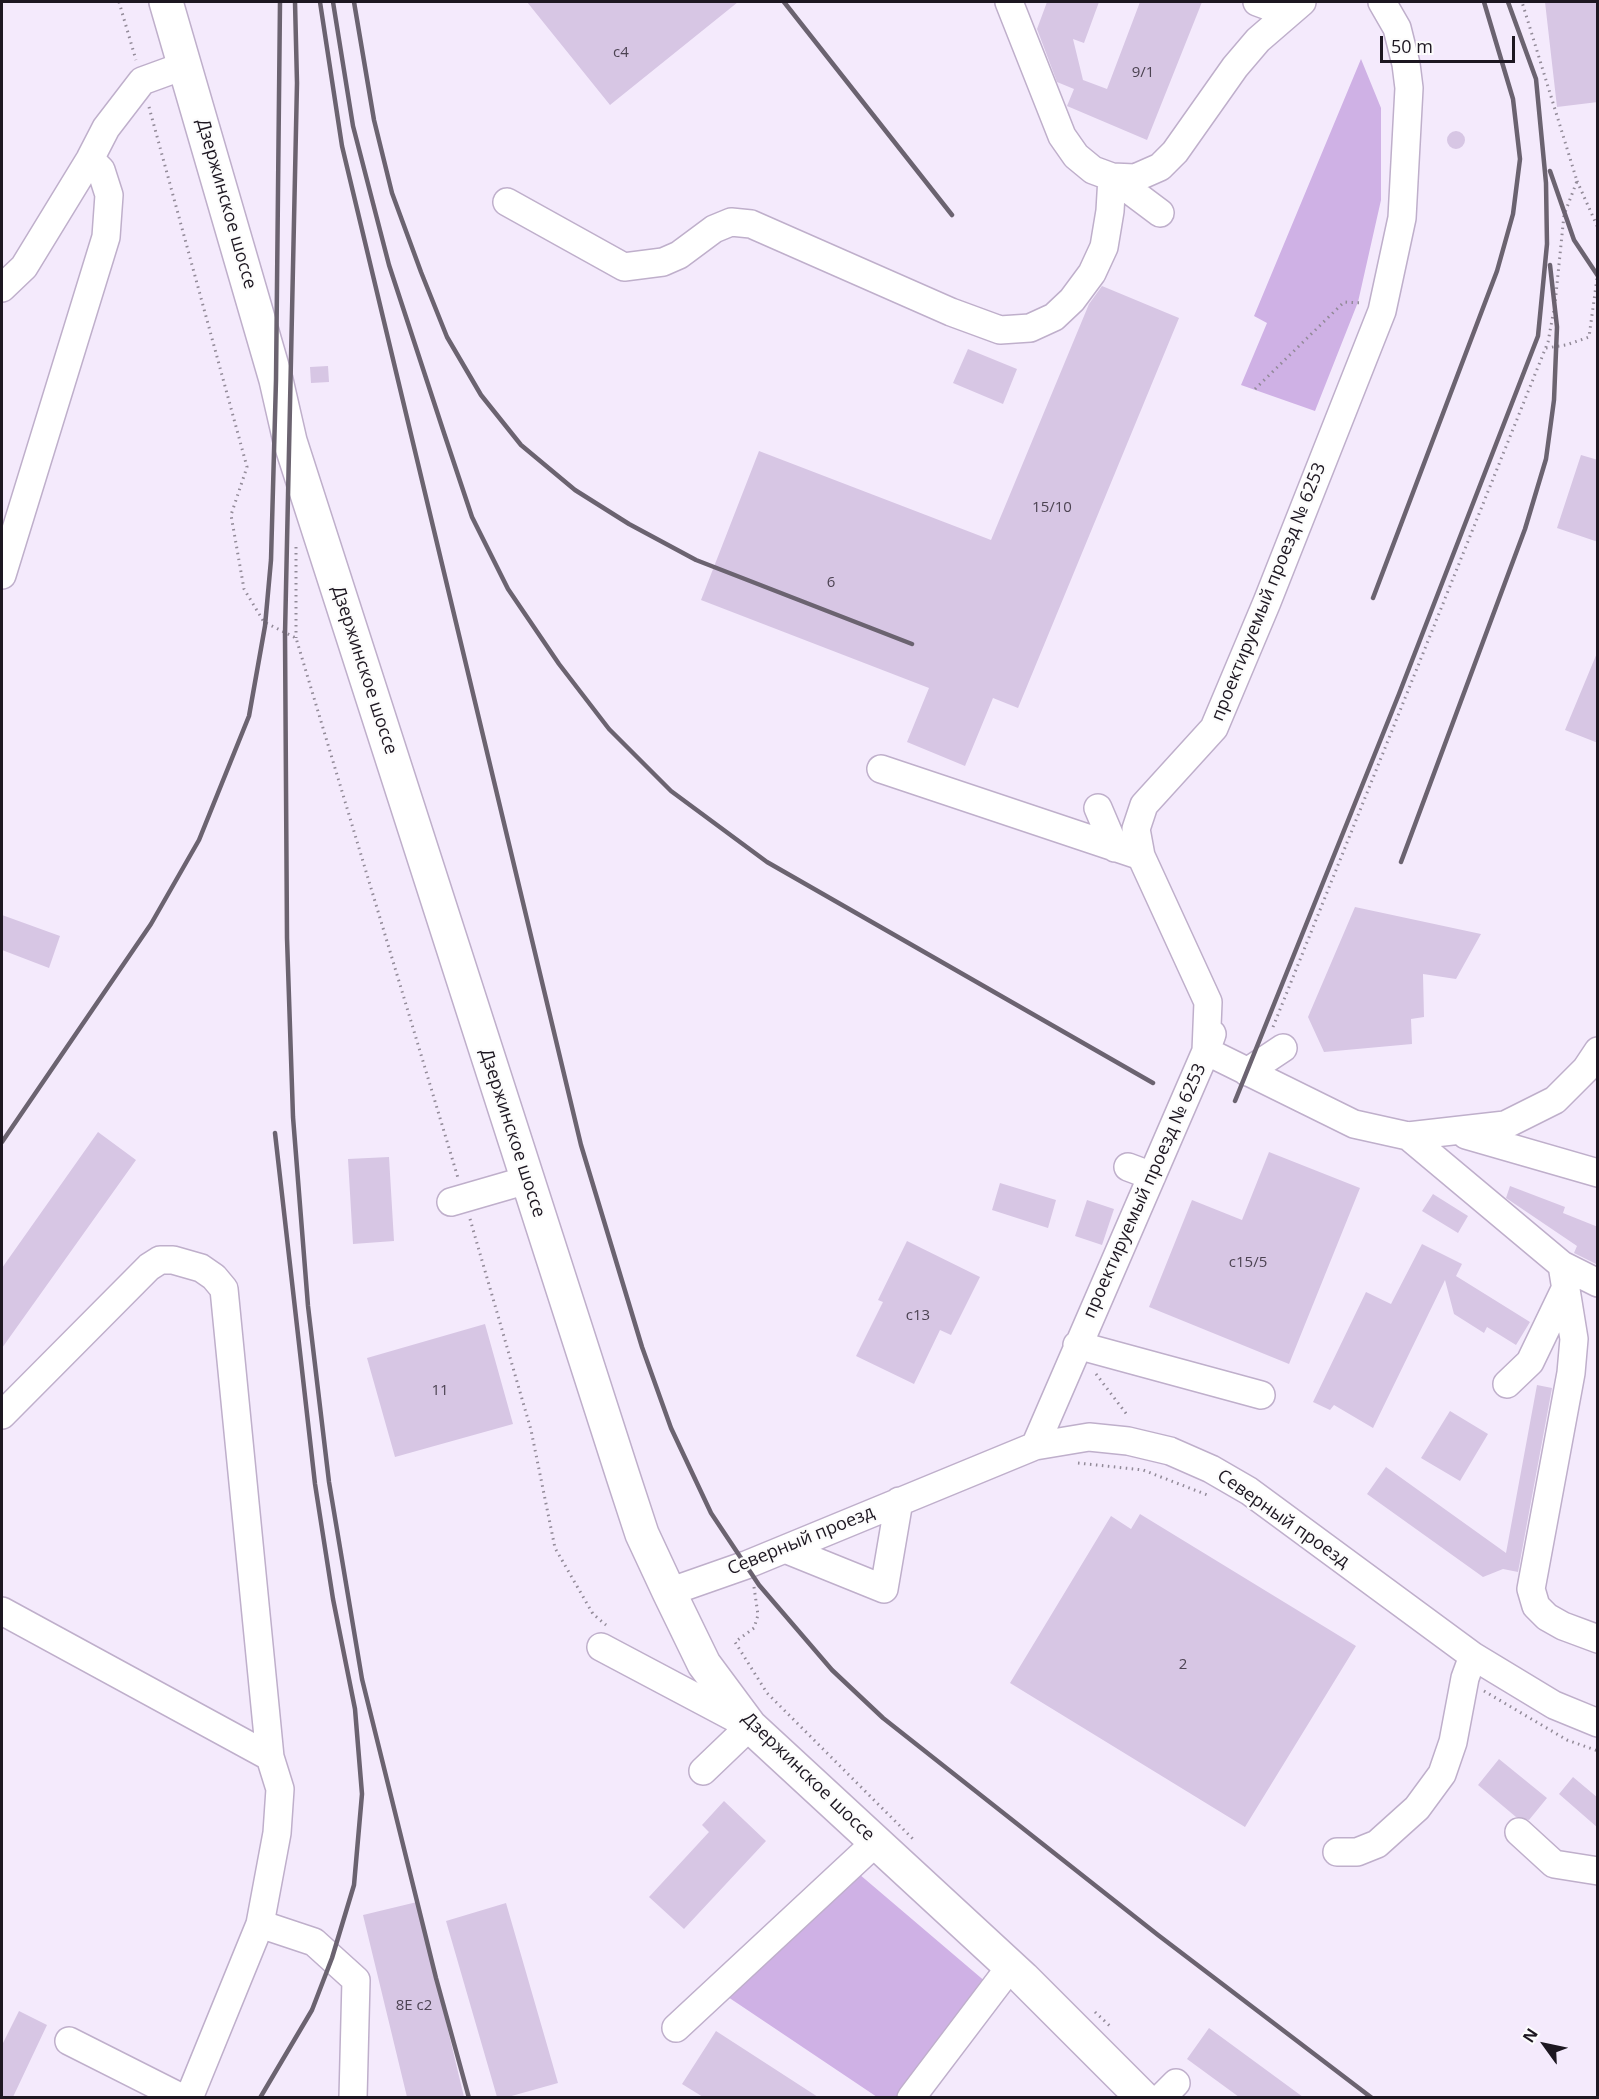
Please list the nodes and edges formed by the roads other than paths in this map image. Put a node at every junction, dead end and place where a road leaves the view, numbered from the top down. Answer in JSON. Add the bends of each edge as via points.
{"nodes":[{"id":1,"x":166,"y":2,"type":"edge"},
{"id":2,"x":1009,"y":2,"type":"edge"},
{"id":3,"x":1257,"y":2,"type":"edge"},
{"id":4,"x":1382,"y":2,"type":"edge"},
{"id":5,"x":1295,"y":7,"type":"edge"},
{"id":6,"x":186,"y":65,"type":"junction"},
{"id":7,"x":90,"y":159,"type":"junction"},
{"id":8,"x":1112,"y":177,"type":"junction"},
{"id":9,"x":507,"y":202,"type":"dead end"},
{"id":10,"x":1160,"y":213,"type":"dead end"},
{"id":11,"x":2,"y":288,"type":"edge"},
{"id":12,"x":2,"y":575,"type":"edge"},
{"id":13,"x":881,"y":769,"type":"dead end"},
{"id":14,"x":1098,"y":808,"type":"dead end"},
{"id":15,"x":1128,"y":852,"type":"junction"},
{"id":16,"x":1224,"y":1004,"type":"dead end"},
{"id":17,"x":1277,"y":1040,"type":"road end"},
{"id":18,"x":1206,"y":1051,"type":"junction"},
{"id":19,"x":1598,"y":1051,"type":"edge"},
{"id":20,"x":1247,"y":1072,"type":"junction"},
{"id":21,"x":1456,"y":1132,"type":"junction"},
{"id":22,"x":1408,"y":1136,"type":"junction"},
{"id":23,"x":1598,"y":1173,"type":"edge"},
{"id":24,"x":527,"y":1180,"type":"junction"},
{"id":25,"x":458,"y":1200,"type":"road end"},
{"id":26,"x":1564,"y":1275,"type":"junction"},
{"id":27,"x":1598,"y":1283,"type":"edge"},
{"id":28,"x":1081,"y":1346,"type":"junction"},
{"id":29,"x":1507,"y":1383,"type":"dead end"},
{"id":30,"x":1261,"y":1395,"type":"dead end"},
{"id":31,"x":2,"y":1414,"type":"edge"},
{"id":32,"x":1035,"y":1446,"type":"junction"},
{"id":33,"x":899,"y":1501,"type":"junction"},
{"id":34,"x":784,"y":1548,"type":"junction"},
{"id":35,"x":669,"y":1592,"type":"junction"},
{"id":36,"x":2,"y":1611,"type":"edge"},
{"id":37,"x":605,"y":1638,"type":"road end"},
{"id":38,"x":1598,"y":1639,"type":"edge"},
{"id":39,"x":1469,"y":1667,"type":"junction"},
{"id":40,"x":1598,"y":1723,"type":"edge"},
{"id":41,"x":750,"y":1726,"type":"junction"},
{"id":42,"x":270,"y":1757,"type":"junction"},
{"id":43,"x":703,"y":1771,"type":"dead end"},
{"id":44,"x":1519,"y":1832,"type":"dead end"},
{"id":45,"x":876,"y":1842,"type":"junction"},
{"id":46,"x":1337,"y":1852,"type":"dead end"},
{"id":47,"x":1598,"y":1871,"type":"edge"},
{"id":48,"x":260,"y":1924,"type":"junction"},
{"id":49,"x":1011,"y":1966,"type":"junction"},
{"id":50,"x":676,"y":2028,"type":"dead end"},
{"id":51,"x":69,"y":2041,"type":"dead end"},
{"id":52,"x":182,"y":2097,"type":"edge"},
{"id":53,"x":189,"y":2097,"type":"edge"},
{"id":54,"x":353,"y":2097,"type":"edge"},
{"id":55,"x":911,"y":2097,"type":"edge"},
{"id":56,"x":1143,"y":2097,"type":"edge"}],
"edges":[{"from":1,"to":6,"type":"main road","name":"Дзержинское шоссе"},
{"from":2,"to":8,"type":"street","via":[[1062,136],[1076,156],[1093,170]]},
{"from":3,"to":5,"type":"street"},
{"from":4,"to":15,"type":"street","name":"проектируемый проезд № 6253","via":[[1397,28],[1409,88],[1402,218],[1383,307],[1214,728],[1144,805]]},
{"from":5,"to":8,"type":"street","via":[[1235,67],[1160,167],[1135,178]]},
{"from":6,"to":7,"type":"street","via":[[142,81],[106,128]]},
{"from":6,"to":24,"type":"main road","name":"Дзержинское шоссе","via":[[290,441]]},
{"from":7,"to":11,"type":"street","via":[[24,267]]},
{"from":7,"to":12,"type":"street","via":[[101,170],[109,195],[106,237]]},
{"from":8,"to":9,"type":"street","via":[[1104,247],[1092,273],[1054,317],[1030,328],[1000,330],[751,224],[731,222],[663,262],[624,267]]},
{"from":8,"to":10,"type":"street"},
{"from":13,"to":15,"type":"street"},
{"from":14,"to":15,"type":"street"},
{"from":15,"to":18,"type":"street","name":"проектируемый проезд № 6253","via":[[1208,1002]]},
{"from":16,"to":18,"type":"street"},
{"from":17,"to":20,"type":"street"},
{"from":18,"to":20,"type":"street"},
{"from":18,"to":28,"type":"street","name":"проектируемый проезд № 6253","via":[[1140,1171],[1096,1272]]},
{"from":19,"to":21,"type":"street","via":[[1555,1100],[1505,1125]]},
{"from":20,"to":22,"type":"street","via":[[1354,1124]]},
{"from":21,"to":22,"type":"street"},
{"from":21,"to":23,"type":"street"},
{"from":22,"to":26,"type":"street"},
{"from":24,"to":25,"type":"street"},
{"from":24,"to":35,"type":"main road","name":"Дзержинское шоссе","via":[[639,1524]]},
{"from":26,"to":27,"type":"street"},
{"from":26,"to":29,"type":"street","via":[[1530,1362]]},
{"from":26,"to":38,"type":"street","via":[[1574,1339],[1571,1373],[1531,1588],[1536,1606],[1546,1617]]},
{"from":28,"to":30,"type":"street"},
{"from":28,"to":32,"type":"street","name":"проектируемый проезд № 6253"},
{"from":31,"to":42,"type":"street","via":[[160,1260],[201,1268],[224,1289]]},
{"from":32,"to":33,"type":"street","name":"Северный проезд"},
{"from":32,"to":39,"type":"street","name":"Северный проезд","via":[[1089,1437],[1128,1441],[1170,1451],[1211,1469],[1266,1503]]},
{"from":33,"to":34,"type":"street","name":"Северный проезд"},
{"from":33,"to":34,"type":"street","via":[[884,1589]]},
{"from":34,"to":35,"type":"street","name":"Северный проезд"},
{"from":35,"to":41,"type":"main road","name":"Дзержинское шоссе","via":[[704,1664]]},
{"from":36,"to":42,"type":"street"},
{"from":37,"to":41,"type":"street"},
{"from":39,"to":40,"type":"street","name":"Северный проезд"},
{"from":39,"to":46,"type":"street","via":[[1442,1774],[1417,1808],[1377,1844],[1357,1852]]},
{"from":41,"to":43,"type":"street"},
{"from":41,"to":45,"type":"main road","name":"Дзержинское шоссе"},
{"from":42,"to":48,"type":"street","via":[[279,1789],[277,1833]]},
{"from":44,"to":47,"type":"street","via":[[1554,1864]]},
{"from":45,"to":49,"type":"main road","name":"Дзержинское шоссе"},
{"from":45,"to":50,"type":"street"},
{"from":48,"to":53,"type":"street"},
{"from":48,"to":54,"type":"street","via":[[314,1942],[356,1980]]},
{"from":49,"to":55,"type":"street"},
{"from":49,"to":56,"type":"main road","name":"Дзержинское шоссе"},
{"from":51,"to":52,"type":"street"}]}
